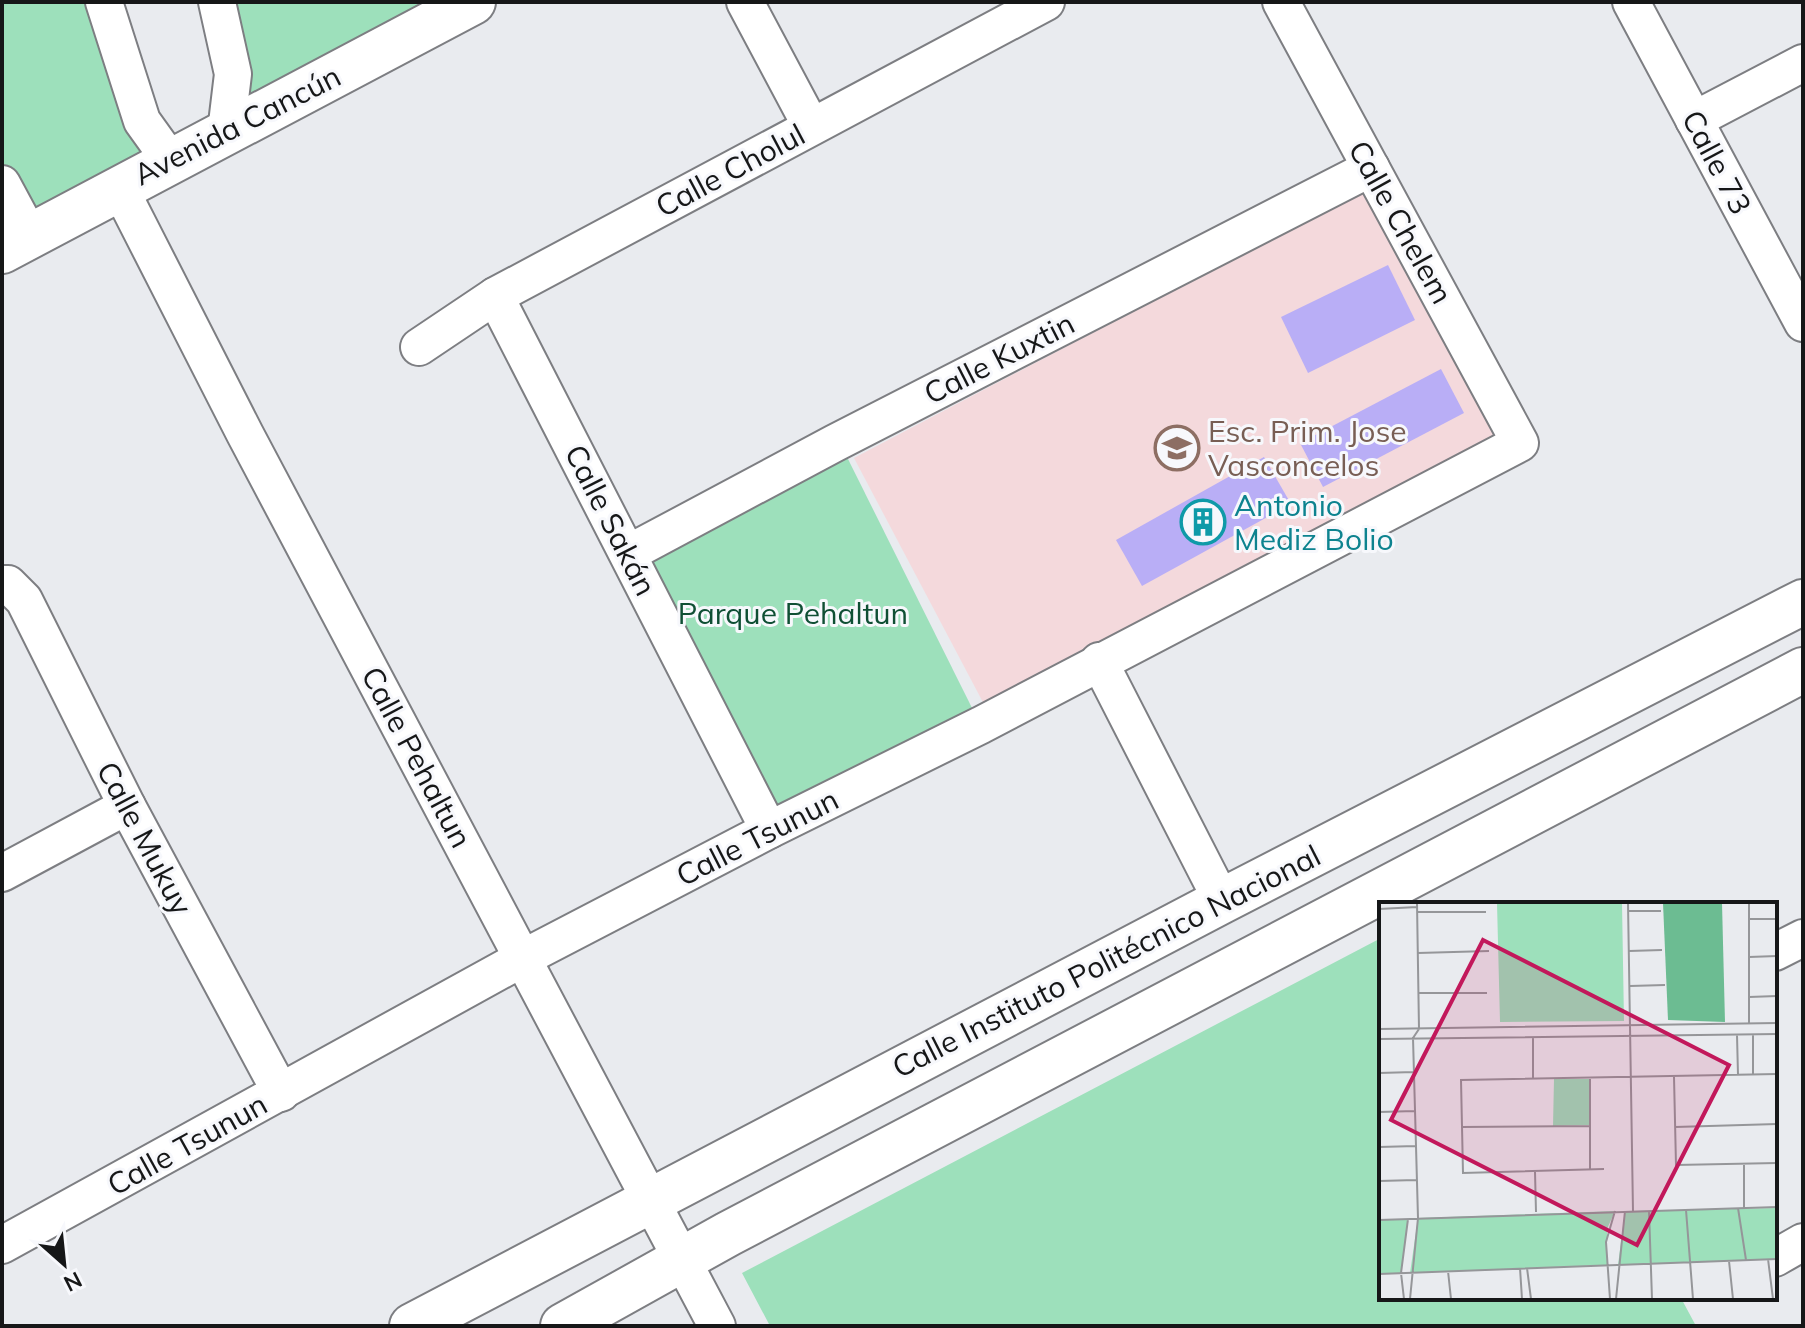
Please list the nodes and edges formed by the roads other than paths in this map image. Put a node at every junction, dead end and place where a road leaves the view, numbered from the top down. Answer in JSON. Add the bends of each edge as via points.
{"nodes":[{"id":1,"x":104,"y":2,"type":"edge"},
{"id":2,"x":217,"y":2,"type":"edge"},
{"id":3,"x":473,"y":2,"type":"edge"},
{"id":4,"x":745,"y":2,"type":"edge"},
{"id":5,"x":1046,"y":2,"type":"edge"},
{"id":6,"x":1281,"y":2,"type":"edge"},
{"id":7,"x":1631,"y":2,"type":"edge"},
{"id":8,"x":1803,"y":63,"type":"edge"},
{"id":9,"x":1694,"y":120,"type":"junction"},
{"id":10,"x":811,"y":126,"type":"junction"},
{"id":11,"x":226,"y":132,"type":"junction"},
{"id":12,"x":170,"y":160,"type":"junction"},
{"id":13,"x":1371,"y":168,"type":"junction"},
{"id":14,"x":2,"y":184,"type":"edge"},
{"id":15,"x":119,"y":187,"type":"junction"},
{"id":16,"x":16,"y":243,"type":"edge"},
{"id":17,"x":495,"y":296,"type":"junction"},
{"id":18,"x":1803,"y":323,"type":"edge"},
{"id":19,"x":419,"y":347,"type":"dead end"},
{"id":20,"x":1520,"y":443,"type":"joint"},
{"id":21,"x":629,"y":553,"type":"junction"},
{"id":22,"x":5,"y":584,"type":"edge"},
{"id":23,"x":1803,"y":602,"type":"edge"},
{"id":24,"x":1099,"y":661,"type":"junction"},
{"id":25,"x":1803,"y":670,"type":"edge"},
{"id":26,"x":127,"y":806,"type":"junction"},
{"id":27,"x":769,"y":830,"type":"junction"},
{"id":28,"x":2,"y":873,"type":"edge"},
{"id":29,"x":1222,"y":901,"type":"junction"},
{"id":30,"x":1803,"y":938,"type":"edge"},
{"id":31,"x":1777,"y":951,"type":"edge"},
{"id":32,"x":525,"y":957,"type":"junction"},
{"id":33,"x":281,"y":1093,"type":"junction"},
{"id":34,"x":648,"y":1199,"type":"junction"},
{"id":35,"x":1803,"y":1242,"type":"edge"},
{"id":36,"x":2,"y":1245,"type":"edge"},
{"id":37,"x":1777,"y":1257,"type":"edge"},
{"id":38,"x":682,"y":1262,"type":"junction"},
{"id":39,"x":412,"y":1326,"type":"edge"},
{"id":40,"x":563,"y":1326,"type":"edge"},
{"id":41,"x":717,"y":1326,"type":"edge"}],
"edges":[{"from":1,"to":12,"type":"street","via":[[142,121]]},
{"from":2,"to":11,"type":"street","via":[[233,74]]},
{"from":3,"to":11,"type":"street","name":"Avenida Cancún"},
{"from":4,"to":10,"type":"street"},
{"from":5,"to":10,"type":"street","name":"Calle Cholul"},
{"from":6,"to":13,"type":"street","name":"Calle Chelem"},
{"from":7,"to":9,"type":"street","name":"Calle 73"},
{"from":8,"to":9,"type":"street"},
{"from":9,"to":18,"type":"street","name":"Calle 73"},
{"from":10,"to":17,"type":"street","name":"Calle Cholul"},
{"from":11,"to":12,"type":"street","name":"Avenida Cancún"},
{"from":12,"to":15,"type":"street","name":"Avenida Cancún"},
{"from":13,"to":20,"type":"street","name":"Calle Chelem"},
{"from":13,"to":21,"type":"street","name":"Calle Kuxtin"},
{"from":14,"to":16,"type":"street"},
{"from":15,"to":16,"type":"street","name":"Avenida Cancún"},
{"from":15,"to":32,"type":"street","name":"Calle Pehaltun"},
{"from":17,"to":19,"type":"street","name":"Calle Cholul"},
{"from":17,"to":21,"type":"street","name":"Calle Sakán"},
{"from":20,"to":24,"type":"street","name":"Calle Tsunun"},
{"from":21,"to":27,"type":"street","name":"Calle Sakán"},
{"from":22,"to":26,"type":"street","name":"Calle Mukuy","via":[[24,600]]},
{"from":23,"to":29,"type":"street","name":"Calle Instituto Politécnico Nacional"},
{"from":24,"to":27,"type":"street","name":"Calle Tsunun"},
{"from":24,"to":29,"type":"street"},
{"from":25,"to":38,"type":"street"},
{"from":26,"to":28,"type":"street"},
{"from":26,"to":33,"type":"street","name":"Calle Mukuy"},
{"from":27,"to":32,"type":"street","name":"Calle Tsunun"},
{"from":29,"to":34,"type":"street","name":"Calle Instituto Politécnico Nacional"},
{"from":30,"to":31,"type":"street"},
{"from":32,"to":33,"type":"street","name":"Calle Tsunun"},
{"from":32,"to":34,"type":"street","name":"Calle Pehaltun"},
{"from":33,"to":36,"type":"street","name":"Calle Tsunun"},
{"from":34,"to":38,"type":"street","name":"Calle Pehaltun"},
{"from":34,"to":39,"type":"street","name":"Calle Instituto Politécnico Nacional"},
{"from":35,"to":37,"type":"street"},
{"from":38,"to":40,"type":"street"},
{"from":38,"to":41,"type":"street","name":"Calle Pehaltun"}]}
